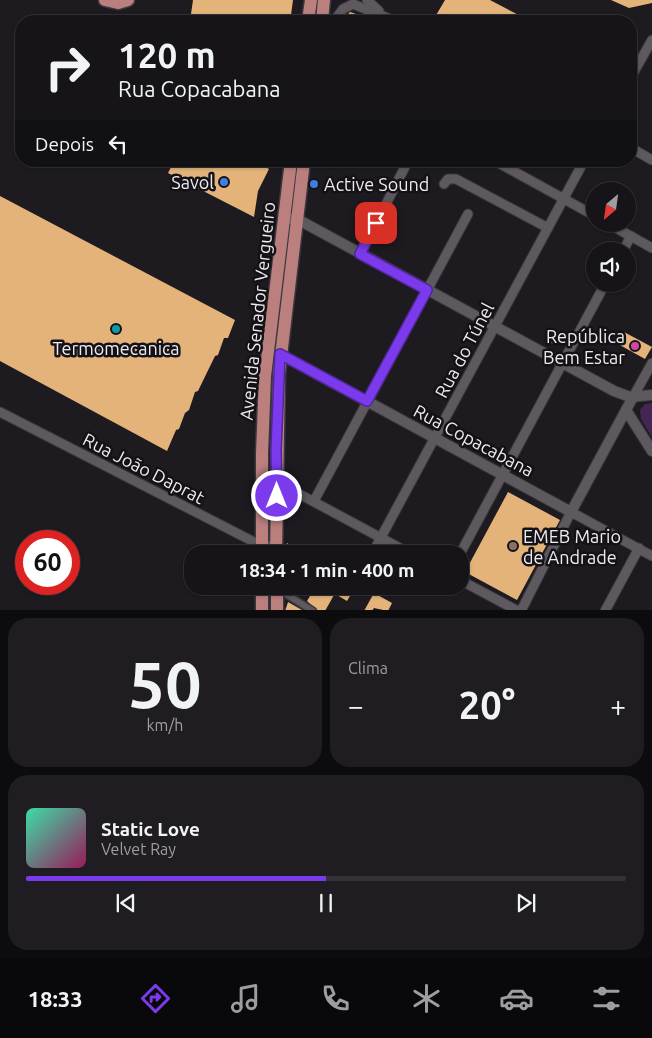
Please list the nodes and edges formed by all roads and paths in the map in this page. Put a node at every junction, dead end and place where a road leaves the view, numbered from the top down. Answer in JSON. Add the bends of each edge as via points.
{"nodes":[{"id":1,"x":105,"y":0,"type":"edge"},
{"id":2,"x":128,"y":0,"type":"edge"},
{"id":3,"x":311,"y":0,"type":"edge"},
{"id":4,"x":324,"y":0,"type":"edge"},
{"id":5,"x":330,"y":0,"type":"edge"},
{"id":6,"x":367,"y":0,"type":"edge"},
{"id":7,"x":382,"y":14,"type":"joint"},
{"id":8,"x":309,"y":15,"type":"edge"},
{"id":9,"x":325,"y":15,"type":"edge"},
{"id":10,"x":327,"y":15,"type":"edge"},
{"id":11,"x":335,"y":15,"type":"edge"},
{"id":12,"x":652,"y":40,"type":"edge"},
{"id":13,"x":637,"y":66,"type":"edge"},
{"id":14,"x":637,"y":151,"type":"edge"},
{"id":15,"x":652,"y":160,"type":"edge"},
{"id":16,"x":291,"y":167,"type":"edge"},
{"id":17,"x":303,"y":167,"type":"edge"},
{"id":18,"x":405,"y":167,"type":"edge"},
{"id":19,"x":506,"y":167,"type":"edge"},
{"id":20,"x":581,"y":167,"type":"edge"},
{"id":21,"x":444,"y":184,"type":"dead end"},
{"id":22,"x":564,"y":199,"type":"junction"},
{"id":23,"x":586,"y":211,"type":"edge"},
{"id":24,"x":468,"y":214,"type":"dead end"},
{"id":25,"x":291,"y":219,"type":"junction"},
{"id":26,"x":548,"y":228,"type":"junction"},
{"id":27,"x":624,"y":232,"type":"edge"},
{"id":28,"x":631,"y":236,"type":"junction"},
{"id":29,"x":628,"y":242,"type":"edge"},
{"id":30,"x":652,"y":248,"type":"edge"},
{"id":31,"x":360,"y":254,"type":"junction"},
{"id":32,"x":427,"y":290,"type":"junction"},
{"id":33,"x":602,"y":292,"type":"edge"},
{"id":34,"x":494,"y":328,"type":"junction"},
{"id":35,"x":280,"y":354,"type":"junction"},
{"id":36,"x":652,"y":363,"type":"edge"},
{"id":37,"x":563,"y":365,"type":"junction"},
{"id":38,"x":652,"y":395,"type":"edge"},
{"id":39,"x":634,"y":397,"type":"junction"},
{"id":40,"x":367,"y":401,"type":"junction"},
{"id":41,"x":626,"y":410,"type":"junction"},
{"id":42,"x":0,"y":412,"type":"edge"},
{"id":43,"x":435,"y":438,"type":"junction"},
{"id":44,"x":652,"y":451,"type":"edge"},
{"id":45,"x":502,"y":474,"type":"junction"},
{"id":46,"x":277,"y":482,"type":"junction"},
{"id":47,"x":314,"y":502,"type":"junction"},
{"id":48,"x":571,"y":512,"type":"junction"},
{"id":49,"x":381,"y":537,"type":"junction"},
{"id":50,"x":253,"y":545,"type":"edge"},
{"id":51,"x":262,"y":545,"type":"edge"},
{"id":52,"x":276,"y":545,"type":"edge"},
{"id":53,"x":377,"y":545,"type":"edge"},
{"id":54,"x":396,"y":545,"type":"edge"},
{"id":55,"x":465,"y":545,"type":"edge"},
{"id":56,"x":638,"y":548,"type":"junction"},
{"id":57,"x":652,"y":556,"type":"edge"},
{"id":58,"x":469,"y":585,"type":"edge"},
{"id":59,"x":262,"y":595,"type":"edge"},
{"id":60,"x":277,"y":595,"type":"edge"},
{"id":61,"x":290,"y":595,"type":"edge"},
{"id":62,"x":262,"y":610,"type":"edge"},
{"id":63,"x":277,"y":610,"type":"edge"},
{"id":64,"x":313,"y":610,"type":"edge"},
{"id":65,"x":519,"y":610,"type":"edge"},
{"id":66,"x":605,"y":610,"type":"edge"}],
"edges":[{"from":1,"to":2,"type":"main road","via":[[120,3]]},
{"from":3,"to":8,"type":"main road"},
{"from":4,"to":9,"type":"main road"},
{"from":5,"to":10,"type":"main road"},
{"from":6,"to":7,"type":"street"},
{"from":7,"to":11,"type":"street","via":[[360,6],[348,6]]},
{"from":12,"to":13,"type":"street"},
{"from":14,"to":15,"type":"street"},
{"from":16,"to":25,"type":"main road","name":"Avenida Senador Vergueiro"},
{"from":17,"to":25,"type":"main road","name":"Avenida Senador Vergueiro"},
{"from":18,"to":31,"type":"street"},
{"from":19,"to":22,"type":"street"},
{"from":20,"to":22,"type":"street","name":"Rua do Túnel"},
{"from":21,"to":26,"type":"street","via":[[448,179],[456,179]]},
{"from":22,"to":23,"type":"street"},
{"from":22,"to":26,"type":"street","name":"Rua do Túnel"},
{"from":24,"to":32,"type":"street"},
{"from":25,"to":31,"type":"street"},
{"from":25,"to":35,"type":"main road","name":"Avenida Senador Vergueiro"},
{"from":25,"to":51,"type":"main road","name":"Avenida Senador Vergueiro","via":[[265,376]]},
{"from":26,"to":34,"type":"street","name":"Rua do Túnel"},
{"from":27,"to":28,"type":"street"},
{"from":28,"to":29,"type":"street"},
{"from":28,"to":30,"type":"street"},
{"from":31,"to":32,"type":"street"},
{"from":32,"to":34,"type":"street"},
{"from":32,"to":40,"type":"street"},
{"from":33,"to":37,"type":"street"},
{"from":34,"to":37,"type":"street"},
{"from":34,"to":43,"type":"street","name":"Rua do Túnel"},
{"from":35,"to":40,"type":"street","name":"Rua Copacabana"},
{"from":35,"to":46,"type":"main road","name":"Avenida Senador Vergueiro"},
{"from":36,"to":39,"type":"street"},
{"from":37,"to":39,"type":"street","via":[[622,396]]},
{"from":37,"to":45,"type":"street"},
{"from":38,"to":39,"type":"street"},
{"from":39,"to":41,"type":"street"},
{"from":40,"to":43,"type":"street","name":"Rua Copacabana"},
{"from":40,"to":47,"type":"street"},
{"from":41,"to":44,"type":"street"},
{"from":41,"to":48,"type":"street"},
{"from":42,"to":50,"type":"street","name":"Rua João Daprat"},
{"from":43,"to":45,"type":"street","name":"Rua Copacabana"},
{"from":43,"to":49,"type":"street","name":"Rua do Túnel"},
{"from":45,"to":48,"type":"street","name":"Rua Copacabana"},
{"from":45,"to":55,"type":"street"},
{"from":46,"to":47,"type":"street"},
{"from":46,"to":52,"type":"main road","name":"Avenida Senador Vergueiro"},
{"from":47,"to":49,"type":"street"},
{"from":48,"to":56,"type":"street","name":"Rua Copacabana"},
{"from":48,"to":65,"type":"street"},
{"from":49,"to":53,"type":"street","name":"Rua do Túnel"},
{"from":49,"to":54,"type":"street"},
{"from":56,"to":57,"type":"street","name":"Rua Copacabana"},
{"from":56,"to":66,"type":"street"},
{"from":58,"to":65,"type":"street"},
{"from":59,"to":62,"type":"main road"},
{"from":60,"to":63,"type":"main road"},
{"from":61,"to":64,"type":"street"}]}
